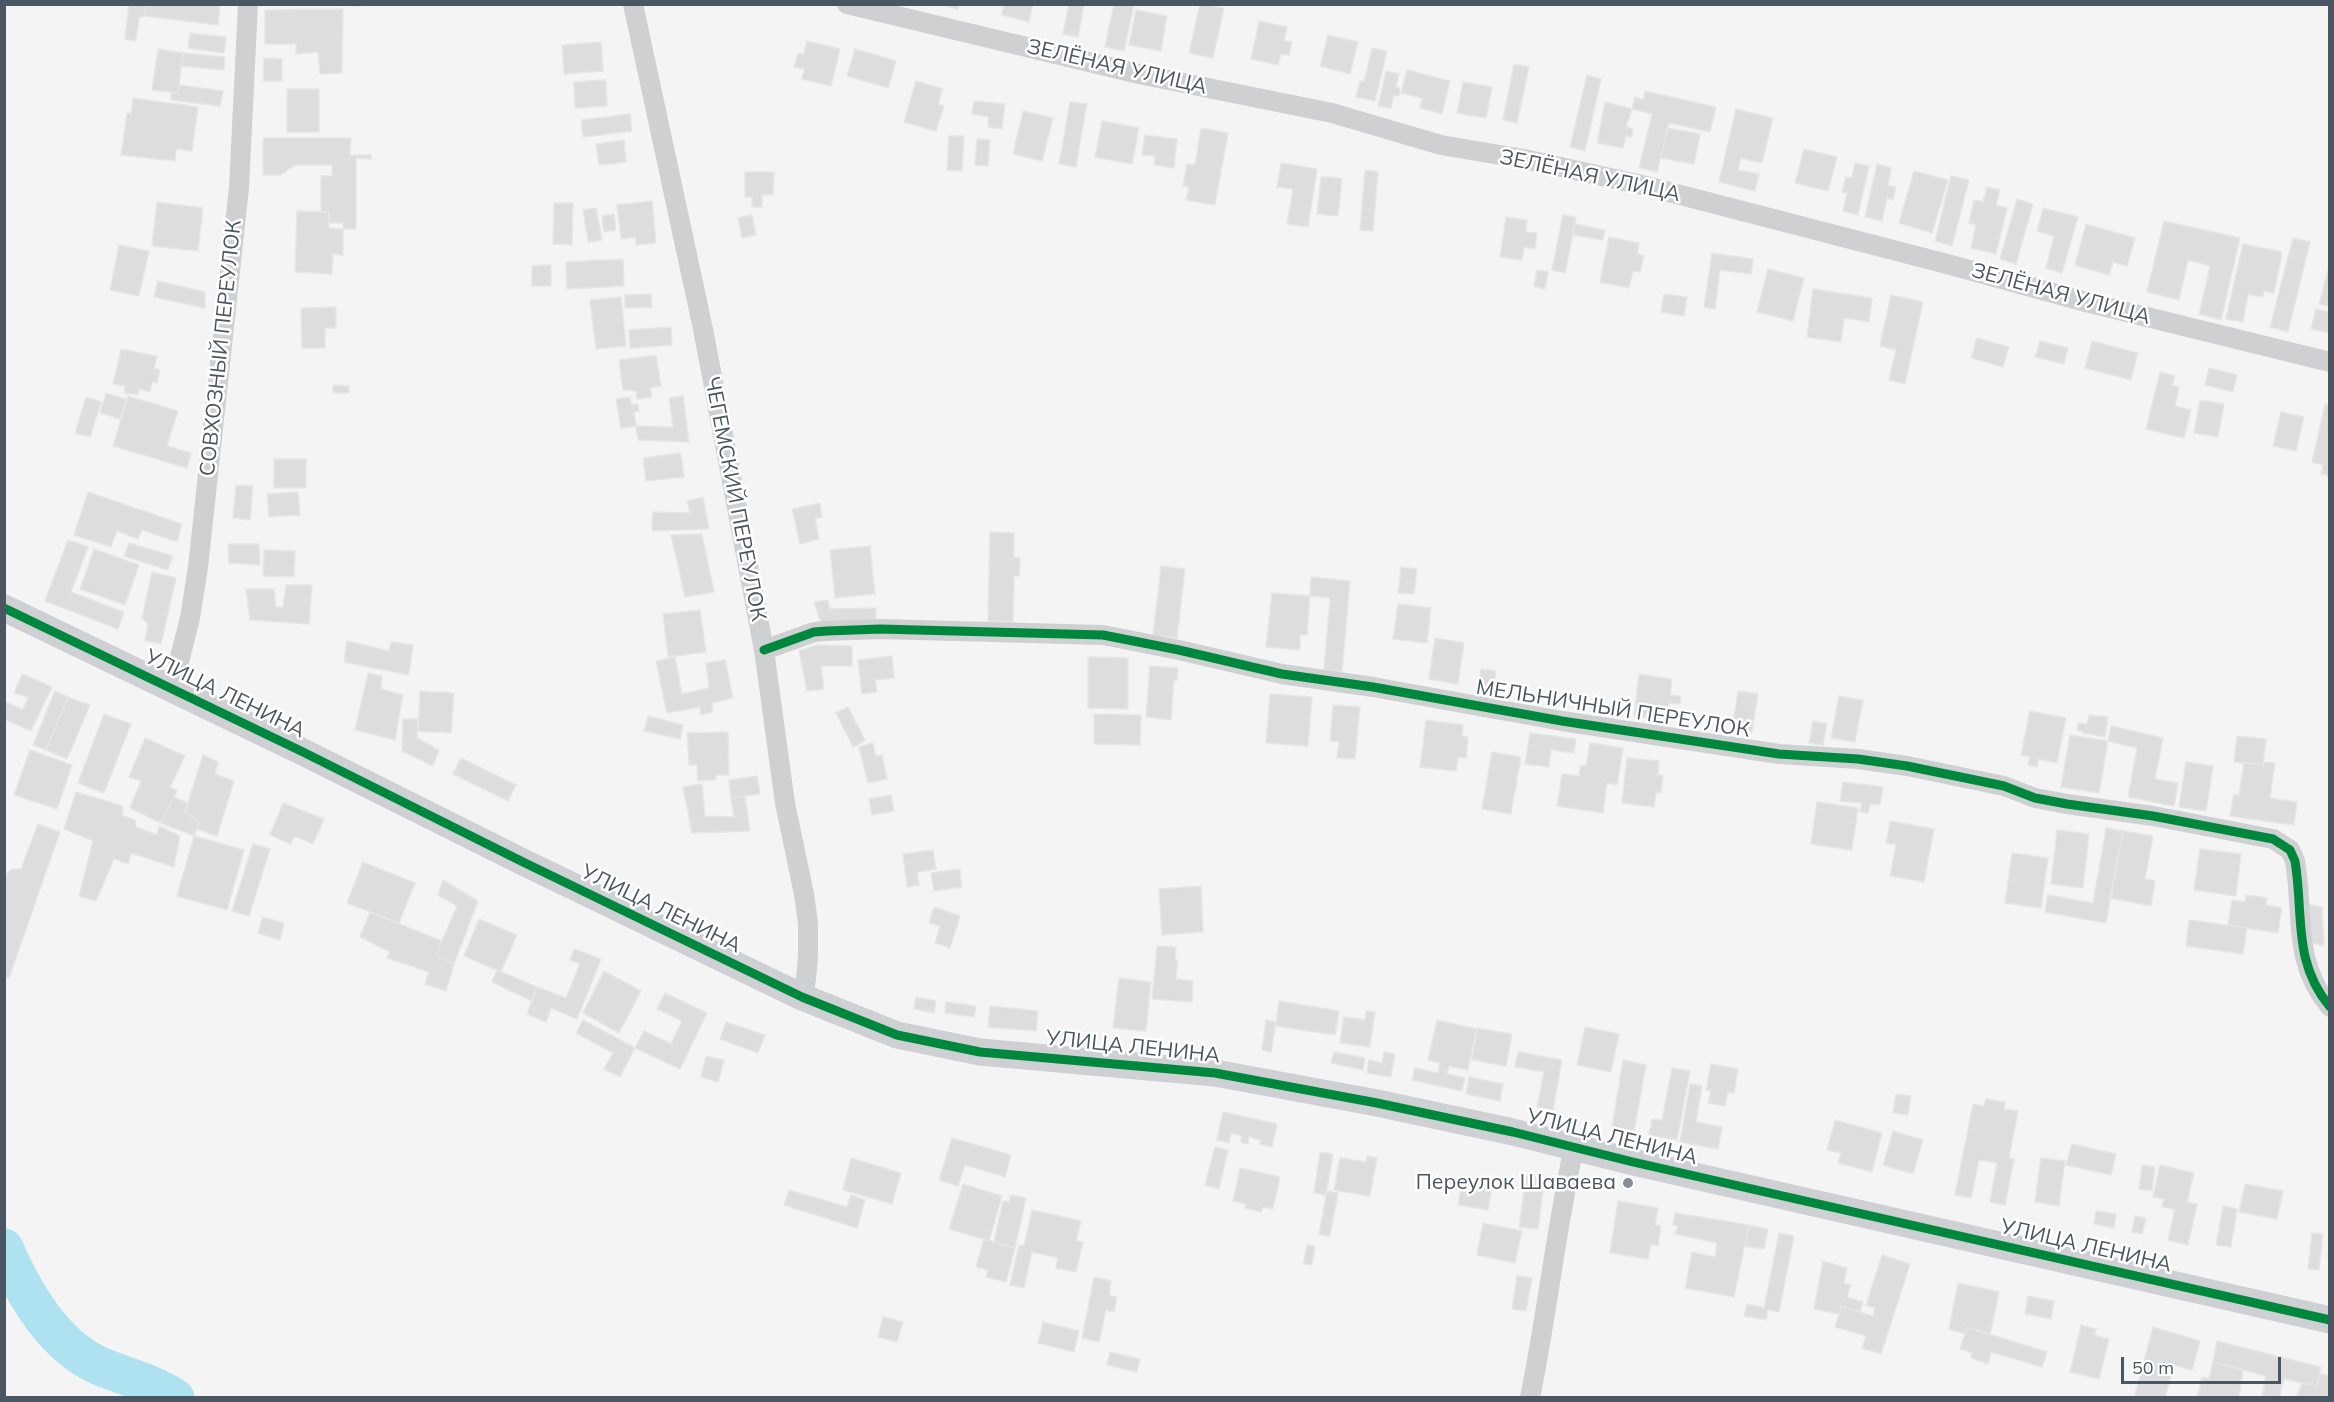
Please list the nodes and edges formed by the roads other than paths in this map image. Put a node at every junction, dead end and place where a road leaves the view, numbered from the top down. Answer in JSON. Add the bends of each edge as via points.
{"nodes":[{"id":1,"x":248,"y":4,"type":"edge"},
{"id":2,"x":633,"y":4,"type":"edge"},
{"id":3,"x":847,"y":4,"type":"edge"},
{"id":4,"x":2330,"y":362,"type":"edge"},
{"id":5,"x":4,"y":608,"type":"edge"},
{"id":6,"x":764,"y":650,"type":"junction"},
{"id":7,"x":172,"y":689,"type":"junction"},
{"id":8,"x":802,"y":997,"type":"junction"},
{"id":9,"x":2330,"y":1007,"type":"edge"},
{"id":10,"x":1574,"y":1147,"type":"junction"},
{"id":11,"x":2330,"y":1320,"type":"edge"},
{"id":12,"x":1530,"y":1398,"type":"edge"}],
"edges":[{"from":1,"to":7,"type":"street","name":"СОВХОЗНЫЙ ПЕРЕУЛОК","via":[[239,188],[198,567]]},
{"from":2,"to":6,"type":"street","name":"ЧЕГЕМСКИЙ ПЕРЕУЛОК","via":[[703,329]]},
{"from":3,"to":4,"type":"street","name":"ЗЕЛЁНАЯ УЛИЦА","via":[[1139,74],[1332,113],[1442,145],[1642,185]]},
{"from":5,"to":7,"type":"street","name":"УЛИЦА ЛЕНИНА"},
{"from":6,"to":8,"type":"street","name":"ЧЕГЕМСКИЙ ПЕРЕУЛОК","via":[[785,803],[808,923]]},
{"from":6,"to":9,"type":"street","name":"МЕЛЬНИЧНЫЙ ПЕРЕУЛОК","via":[[814,632],[880,628],[1103,635],[1282,674],[1562,721],[1779,754],[1907,766],[2004,786],[2035,798],[2273,838],[2290,850],[2295,861],[2305,962]]},
{"from":7,"to":8,"type":"street","name":"УЛИЦА ЛЕНИНА"},
{"from":8,"to":10,"type":"street","name":"УЛИЦА ЛЕНИНА","via":[[897,1035],[951,1047],[1221,1074],[1377,1102]]},
{"from":10,"to":11,"type":"street","name":"УЛИЦА ЛЕНИНА"},
{"from":10,"to":12,"type":"street"}]}
